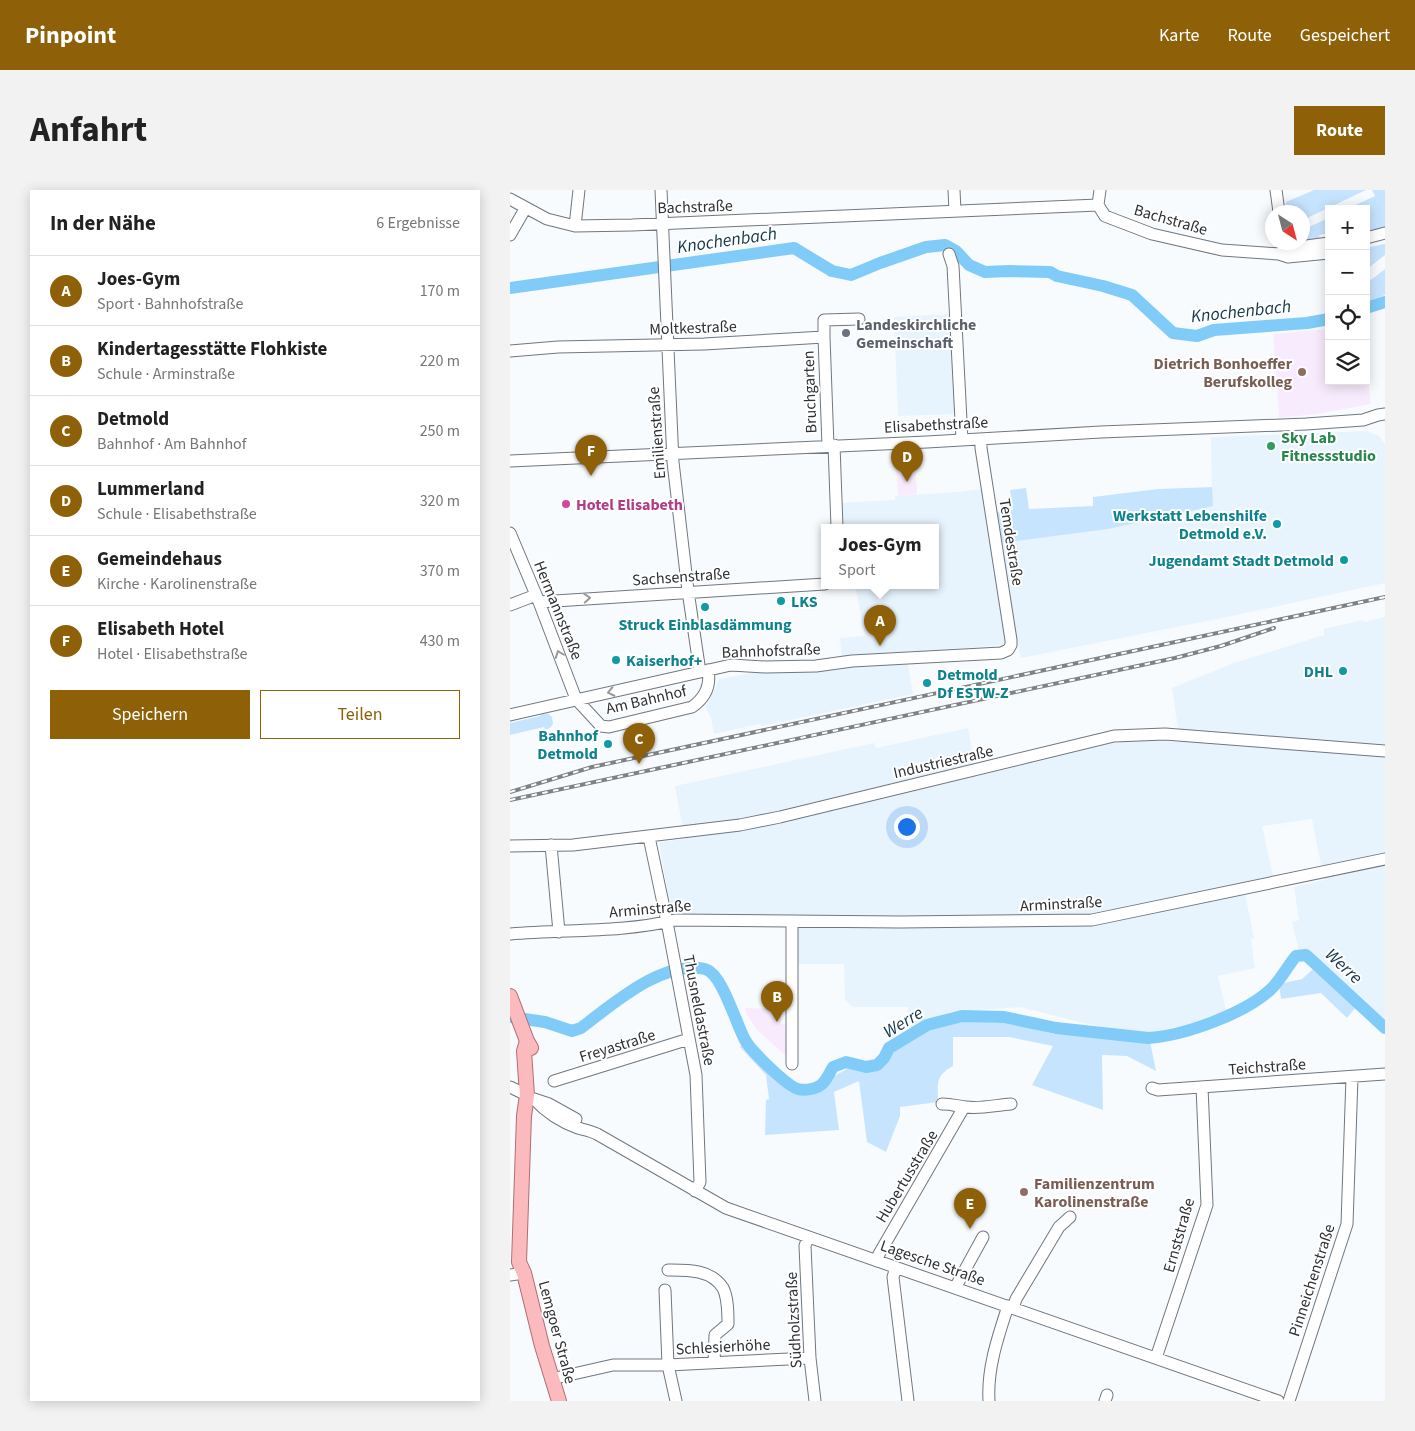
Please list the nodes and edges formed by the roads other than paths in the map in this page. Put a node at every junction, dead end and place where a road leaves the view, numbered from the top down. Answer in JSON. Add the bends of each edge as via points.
{"nodes":[{"id":1,"x":579,"y":190,"type":"edge"},
{"id":2,"x":661,"y":190,"type":"edge"},
{"id":3,"x":954,"y":190,"type":"edge"},
{"id":4,"x":1100,"y":190,"type":"edge"},
{"id":5,"x":1276,"y":190,"type":"edge"},
{"id":6,"x":510,"y":199,"type":"edge"},
{"id":7,"x":1098,"y":205,"type":"junction"},
{"id":8,"x":1278,"y":205,"type":"edge"},
{"id":9,"x":525,"y":209,"type":"junction"},
{"id":10,"x":955,"y":212,"type":"junction"},
{"id":11,"x":662,"y":223,"type":"junction"},
{"id":12,"x":575,"y":226,"type":"junction"},
{"id":13,"x":1385,"y":233,"type":"edge"},
{"id":14,"x":510,"y":235,"type":"edge"},
{"id":15,"x":1370,"y":237,"type":"edge"},
{"id":16,"x":1325,"y":244,"type":"edge"},
{"id":17,"x":1310,"y":245,"type":"edge"},
{"id":18,"x":1265,"y":249,"type":"edge"},
{"id":19,"x":1283,"y":250,"type":"edge"},
{"id":20,"x":1325,"y":253,"type":"edge"},
{"id":21,"x":949,"y":254,"type":"dead end"},
{"id":22,"x":859,"y":319,"type":"dead end"},
{"id":23,"x":824,"y":337,"type":"junction"},
{"id":24,"x":668,"y":345,"type":"junction"},
{"id":25,"x":510,"y":351,"type":"edge"},
{"id":26,"x":1373,"y":418,"type":"edge"},
{"id":27,"x":981,"y":438,"type":"junction"},
{"id":28,"x":962,"y":440,"type":"junction"},
{"id":29,"x":831,"y":445,"type":"junction"},
{"id":30,"x":673,"y":454,"type":"junction"},
{"id":31,"x":510,"y":461,"type":"edge"},
{"id":32,"x":837,"y":524,"type":"edge"},
{"id":33,"x":510,"y":533,"type":"edge"},
{"id":34,"x":821,"y":584,"type":"edge"},
{"id":35,"x":688,"y":591,"type":"junction"},
{"id":36,"x":537,"y":598,"type":"junction"},
{"id":37,"x":510,"y":606,"type":"edge"},
{"id":38,"x":1008,"y":650,"type":"joint"},
{"id":39,"x":704,"y":671,"type":"junction"},
{"id":40,"x":576,"y":699,"type":"junction"},
{"id":41,"x":510,"y":715,"type":"edge"},
{"id":42,"x":1385,"y":752,"type":"edge"},
{"id":43,"x":649,"y":837,"type":"junction"},
{"id":44,"x":510,"y":846,"type":"edge"},
{"id":45,"x":551,"y":846,"type":"junction"},
{"id":46,"x":1385,"y":859,"type":"edge"},
{"id":47,"x":792,"y":921,"type":"junction"},
{"id":48,"x":667,"y":922,"type":"junction"},
{"id":49,"x":559,"y":932,"type":"junction"},
{"id":50,"x":510,"y":934,"type":"edge"},
{"id":51,"x":510,"y":996,"type":"edge"},
{"id":52,"x":689,"y":1040,"type":"junction"},
{"id":53,"x":792,"y":1064,"type":"dead end"},
{"id":54,"x":1385,"y":1074,"type":"edge"},
{"id":55,"x":1352,"y":1076,"type":"junction"},
{"id":56,"x":554,"y":1081,"type":"dead end"},
{"id":57,"x":510,"y":1087,"type":"edge"},
{"id":58,"x":1202,"y":1087,"type":"junction"},
{"id":59,"x":1152,"y":1088,"type":"dead end"},
{"id":60,"x":530,"y":1097,"type":"junction"},
{"id":61,"x":942,"y":1104,"type":"dead end"},
{"id":62,"x":1011,"y":1104,"type":"dead end"},
{"id":63,"x":964,"y":1107,"type":"junction"},
{"id":64,"x":695,"y":1191,"type":"junction"},
{"id":65,"x":1070,"y":1217,"type":"dead end"},
{"id":66,"x":808,"y":1237,"type":"junction"},
{"id":67,"x":983,"y":1237,"type":"dead end"},
{"id":68,"x":877,"y":1261,"type":"junction"},
{"id":69,"x":896,"y":1268,"type":"junction"},
{"id":70,"x":668,"y":1270,"type":"dead end"},
{"id":71,"x":517,"y":1274,"type":"edge"},
{"id":72,"x":955,"y":1288,"type":"junction"},
{"id":73,"x":665,"y":1290,"type":"dead end"},
{"id":74,"x":1011,"y":1307,"type":"junction"},
{"id":75,"x":810,"y":1358,"type":"junction"},
{"id":76,"x":1156,"y":1358,"type":"junction"},
{"id":77,"x":714,"y":1363,"type":"junction"},
{"id":78,"x":668,"y":1365,"type":"junction"},
{"id":79,"x":551,"y":1379,"type":"junction"},
{"id":80,"x":559,"y":1401,"type":"edge"},
{"id":81,"x":676,"y":1401,"type":"edge"},
{"id":82,"x":815,"y":1401,"type":"edge"},
{"id":83,"x":908,"y":1401,"type":"edge"},
{"id":84,"x":989,"y":1401,"type":"edge"},
{"id":85,"x":1278,"y":1401,"type":"edge"},
{"id":86,"x":1288,"y":1401,"type":"edge"}],
"edges":[{"from":1,"to":12,"type":"street"},
{"from":2,"to":11,"type":"street","name":"Emilienstraße"},
{"from":3,"to":10,"type":"street"},
{"from":4,"to":7,"type":"street"},
{"from":5,"to":8,"type":"street"},
{"from":6,"to":9,"type":"street","name":"Bachstraße"},
{"from":7,"to":10,"type":"street","name":"Bachstraße"},
{"from":7,"to":18,"type":"street","name":"Bachstraße","via":[[1105,216],[1152,234],[1222,250]]},
{"from":9,"to":12,"type":"street","name":"Bachstraße","via":[[547,220]]},
{"from":9,"to":14,"type":"street"},
{"from":10,"to":11,"type":"street","name":"Bachstraße"},
{"from":11,"to":12,"type":"street","name":"Bachstraße"},
{"from":11,"to":24,"type":"street","name":"Emilienstraße"},
{"from":13,"to":15,"type":"street"},
{"from":16,"to":17,"type":"street","name":"Bachstraße"},
{"from":19,"to":20,"type":"street","name":"Bachstraße","via":[[1288,257]]},
{"from":21,"to":28,"type":"street","via":[[953,266]]},
{"from":22,"to":23,"type":"street","via":[[824,320]]},
{"from":23,"to":24,"type":"street","name":"Moltkestraße"},
{"from":23,"to":29,"type":"street","name":"Bruchgarten"},
{"from":24,"to":25,"type":"street","name":"Moltkestraße"},
{"from":24,"to":30,"type":"street","name":"Emilienstraße"},
{"from":26,"to":27,"type":"street","name":"Elisabethstraße","via":[[1306,424]]},
{"from":27,"to":28,"type":"street","name":"Elisabethstraße"},
{"from":27,"to":38,"type":"street","name":"Temdestraße","via":[[1011,640]]},
{"from":28,"to":29,"type":"street","name":"Elisabethstraße"},
{"from":29,"to":30,"type":"street","name":"Elisabethstraße"},
{"from":29,"to":32,"type":"street","name":"Bruchgarten"},
{"from":30,"to":31,"type":"street","name":"Elisabethstraße"},
{"from":30,"to":35,"type":"street","name":"Emilienstraße"},
{"from":33,"to":36,"type":"street","name":"Hermannstraße"},
{"from":34,"to":35,"type":"street","name":"Sachsenstraße"},
{"from":36,"to":35,"type":"street","name":"Sachsenstraße","one_way":true},
{"from":35,"to":39,"type":"street","name":"Emilienstraße"},
{"from":36,"to":37,"type":"street","name":"Sachsenstraße"},
{"from":40,"to":36,"type":"street","name":"Hermannstraße","one_way":true},
{"from":38,"to":39,"type":"street","name":"Bahnhofstraße","via":[[816,666],[731,665]]},
{"from":39,"to":40,"type":"street","name":"Bahnhofstraße","one_way":true},
{"from":39,"to":40,"type":"street","name":"Am Bahnhof","via":[[709,686],[697,704],[658,716],[605,727],[598,724]]},
{"from":40,"to":41,"type":"street","name":"Bahnhofstraße"},
{"from":42,"to":43,"type":"street","name":"Industriestraße","via":[[1166,734],[1114,736],[780,817]]},
{"from":43,"to":45,"type":"street","name":"Industriestraße"},
{"from":43,"to":48,"type":"street","name":"Thusneldastraße"},
{"from":44,"to":45,"type":"street","name":"Industriestraße"},
{"from":45,"to":49,"type":"street"},
{"from":46,"to":47,"type":"street","name":"Arminstraße","via":[[1101,919]]},
{"from":47,"to":48,"type":"street","name":"Arminstraße"},
{"from":47,"to":53,"type":"street"},
{"from":48,"to":49,"type":"street","name":"Arminstraße"},
{"from":48,"to":52,"type":"street","name":"Thusneldastraße"},
{"from":49,"to":50,"type":"street","name":"Arminstraße"},
{"from":51,"to":60,"type":"main road","name":"Lemgoer Straße","via":[[534,1055],[536,1078]]},
{"from":52,"to":56,"type":"street","name":"Freyastraße"},
{"from":52,"to":64,"type":"street","name":"Thusneldastraße","via":[[696,1076],[700,1182]]},
{"from":54,"to":55,"type":"street","name":"Teichstraße"},
{"from":55,"to":58,"type":"street","name":"Teichstraße"},
{"from":55,"to":86,"type":"street","name":"Pinneichenstraße","via":[[1347,1224]]},
{"from":57,"to":60,"type":"street","name":"Lagesche Straße"},
{"from":58,"to":59,"type":"street","name":"Teichstraße"},
{"from":58,"to":76,"type":"street","name":"Ernststraße","via":[[1207,1205]]},
{"from":60,"to":64,"type":"street","name":"Lagesche Straße","via":[[549,1104]]},
{"from":60,"to":71,"type":"main road","name":"Lemgoer Straße","via":[[526,1258]]},
{"from":61,"to":63,"type":"street"},
{"from":62,"to":63,"type":"street"},
{"from":63,"to":68,"type":"street","name":"Hubertusstraße"},
{"from":64,"to":66,"type":"street","name":"Lagesche Straße","via":[[726,1208]]},
{"from":65,"to":74,"type":"street","via":[[1059,1227]]},
{"from":66,"to":68,"type":"street","name":"Lagesche Straße"},
{"from":66,"to":75,"type":"street","name":"Südholzstraße","via":[[805,1246]]},
{"from":67,"to":72,"type":"street"},
{"from":68,"to":69,"type":"street","name":"Lagesche Straße"},
{"from":69,"to":72,"type":"street","name":"Lagesche Straße"},
{"from":69,"to":83,"type":"street","via":[[893,1277]]},
{"from":70,"to":77,"type":"street","via":[[694,1270],[712,1278],[723,1288],[728,1324],[715,1335]]},
{"from":71,"to":79,"type":"main road","name":"Lemgoer Straße"},
{"from":72,"to":74,"type":"street","name":"Lagesche Straße"},
{"from":73,"to":78,"type":"street"},
{"from":74,"to":76,"type":"street","name":"Lagesche Straße"},
{"from":74,"to":84,"type":"street","via":[[992,1359]]},
{"from":75,"to":77,"type":"street","name":"Schlesierhöhe"},
{"from":75,"to":82,"type":"street","name":"Südholzstraße"},
{"from":76,"to":85,"type":"street","name":"Lagesche Straße"},
{"from":77,"to":78,"type":"street","name":"Schlesierhöhe"},
{"from":78,"to":79,"type":"street","name":"Schlesierhöhe","via":[[613,1365]]},
{"from":78,"to":81,"type":"street"},
{"from":79,"to":80,"type":"main road","name":"Lemgoer Straße"}]}
